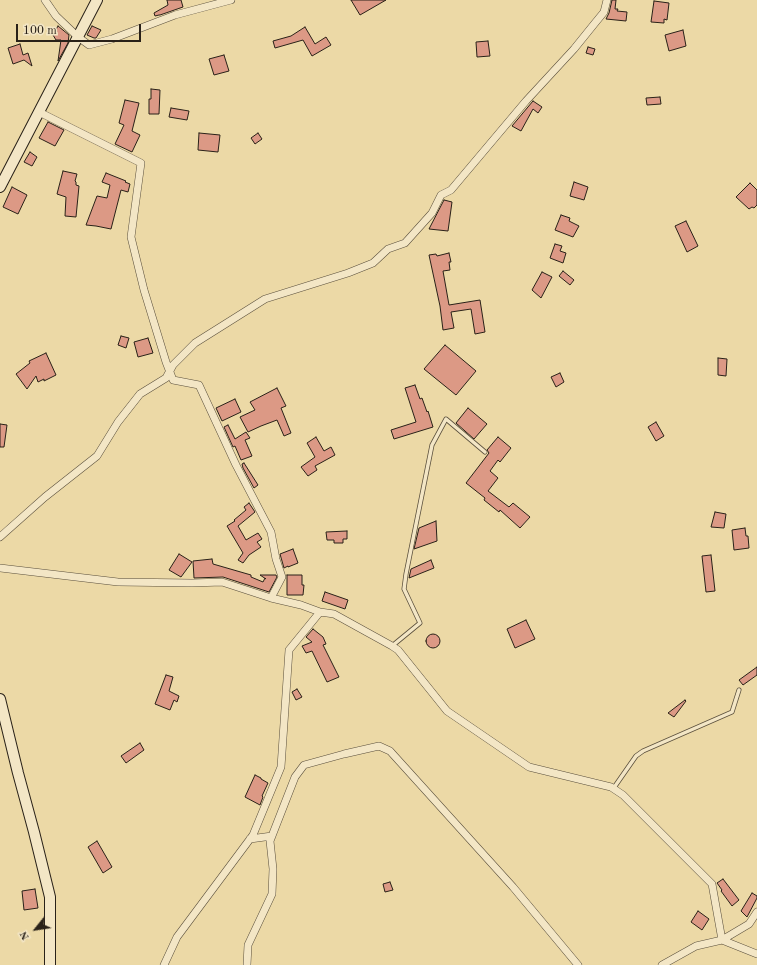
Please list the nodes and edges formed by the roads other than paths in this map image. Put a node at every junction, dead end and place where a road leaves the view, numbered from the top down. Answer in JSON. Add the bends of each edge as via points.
{"nodes":[{"id":1,"x":45,"y":0,"type":"edge"},
{"id":2,"x":97,"y":0,"type":"edge"},
{"id":3,"x":230,"y":0,"type":"edge"},
{"id":4,"x":607,"y":0,"type":"edge"},
{"id":5,"x":78,"y":38,"type":"junction"},
{"id":6,"x":39,"y":112,"type":"junction"},
{"id":7,"x":0,"y":187,"type":"edge"},
{"id":8,"x":170,"y":371,"type":"junction"},
{"id":9,"x":485,"y":452,"type":"dead end"},
{"id":10,"x":0,"y":537,"type":"edge"},
{"id":11,"x":0,"y":568,"type":"edge"},
{"id":12,"x":271,"y":598,"type":"junction"},
{"id":13,"x":320,"y":612,"type":"junction"},
{"id":14,"x":392,"y":646,"type":"junction"},
{"id":15,"x":739,"y":690,"type":"dead end"},
{"id":16,"x":0,"y":699,"type":"edge"},
{"id":17,"x":613,"y":789,"type":"junction"},
{"id":18,"x":272,"y":836,"type":"junction"},
{"id":19,"x":250,"y":839,"type":"junction"},
{"id":20,"x":757,"y":912,"type":"edge"},
{"id":21,"x":722,"y":940,"type":"junction"},
{"id":22,"x":757,"y":954,"type":"edge"},
{"id":23,"x":50,"y":965,"type":"edge"},
{"id":24,"x":164,"y":965,"type":"edge"},
{"id":25,"x":247,"y":965,"type":"edge"},
{"id":26,"x":578,"y":965,"type":"edge"},
{"id":27,"x":662,"y":965,"type":"edge"}],
"edges":[{"from":1,"to":5,"type":"street","via":[[56,16]]},
{"from":2,"to":5,"type":"main road"},
{"from":3,"to":5,"type":"street","via":[[175,15],[101,42],[89,44]]},
{"from":4,"to":8,"type":"street","via":[[604,12],[595,23],[451,190],[442,195],[432,213],[404,243],[388,249],[373,263],[265,299],[195,343]]},
{"from":5,"to":6,"type":"main road"},
{"from":6,"to":7,"type":"main road"},
{"from":6,"to":8,"type":"street","via":[[141,163],[131,237],[144,290]]},
{"from":8,"to":10,"type":"street","via":[[166,378],[140,394],[118,422],[97,456]]},
{"from":8,"to":12,"type":"street","via":[[173,380],[199,385],[236,465],[272,532],[282,577]]},
{"from":9,"to":14,"type":"lane","via":[[446,419],[432,445],[404,589],[420,623]]},
{"from":11,"to":12,"type":"street","via":[[118,582],[222,582]]},
{"from":12,"to":13,"type":"street"},
{"from":13,"to":14,"type":"street","via":[[334,614]]},
{"from":13,"to":19,"type":"street","via":[[289,650],[280,767]]},
{"from":14,"to":17,"type":"street","via":[[447,711],[529,766]]},
{"from":15,"to":17,"type":"lane","via":[[732,712],[643,751],[636,756]]},
{"from":16,"to":23,"type":"main road","via":[[50,897]]},
{"from":17,"to":21,"type":"street","via":[[623,795],[712,884]]},
{"from":18,"to":19,"type":"street"},
{"from":18,"to":25,"type":"street","via":[[272,894],[248,945]]},
{"from":18,"to":26,"type":"street","via":[[295,777],[304,765],[380,746],[390,751],[401,762],[513,887]]},
{"from":19,"to":24,"type":"street","via":[[177,937]]},
{"from":20,"to":21,"type":"street","via":[[749,924]]},
{"from":21,"to":22,"type":"street"},
{"from":21,"to":27,"type":"street","via":[[696,946]]}]}
